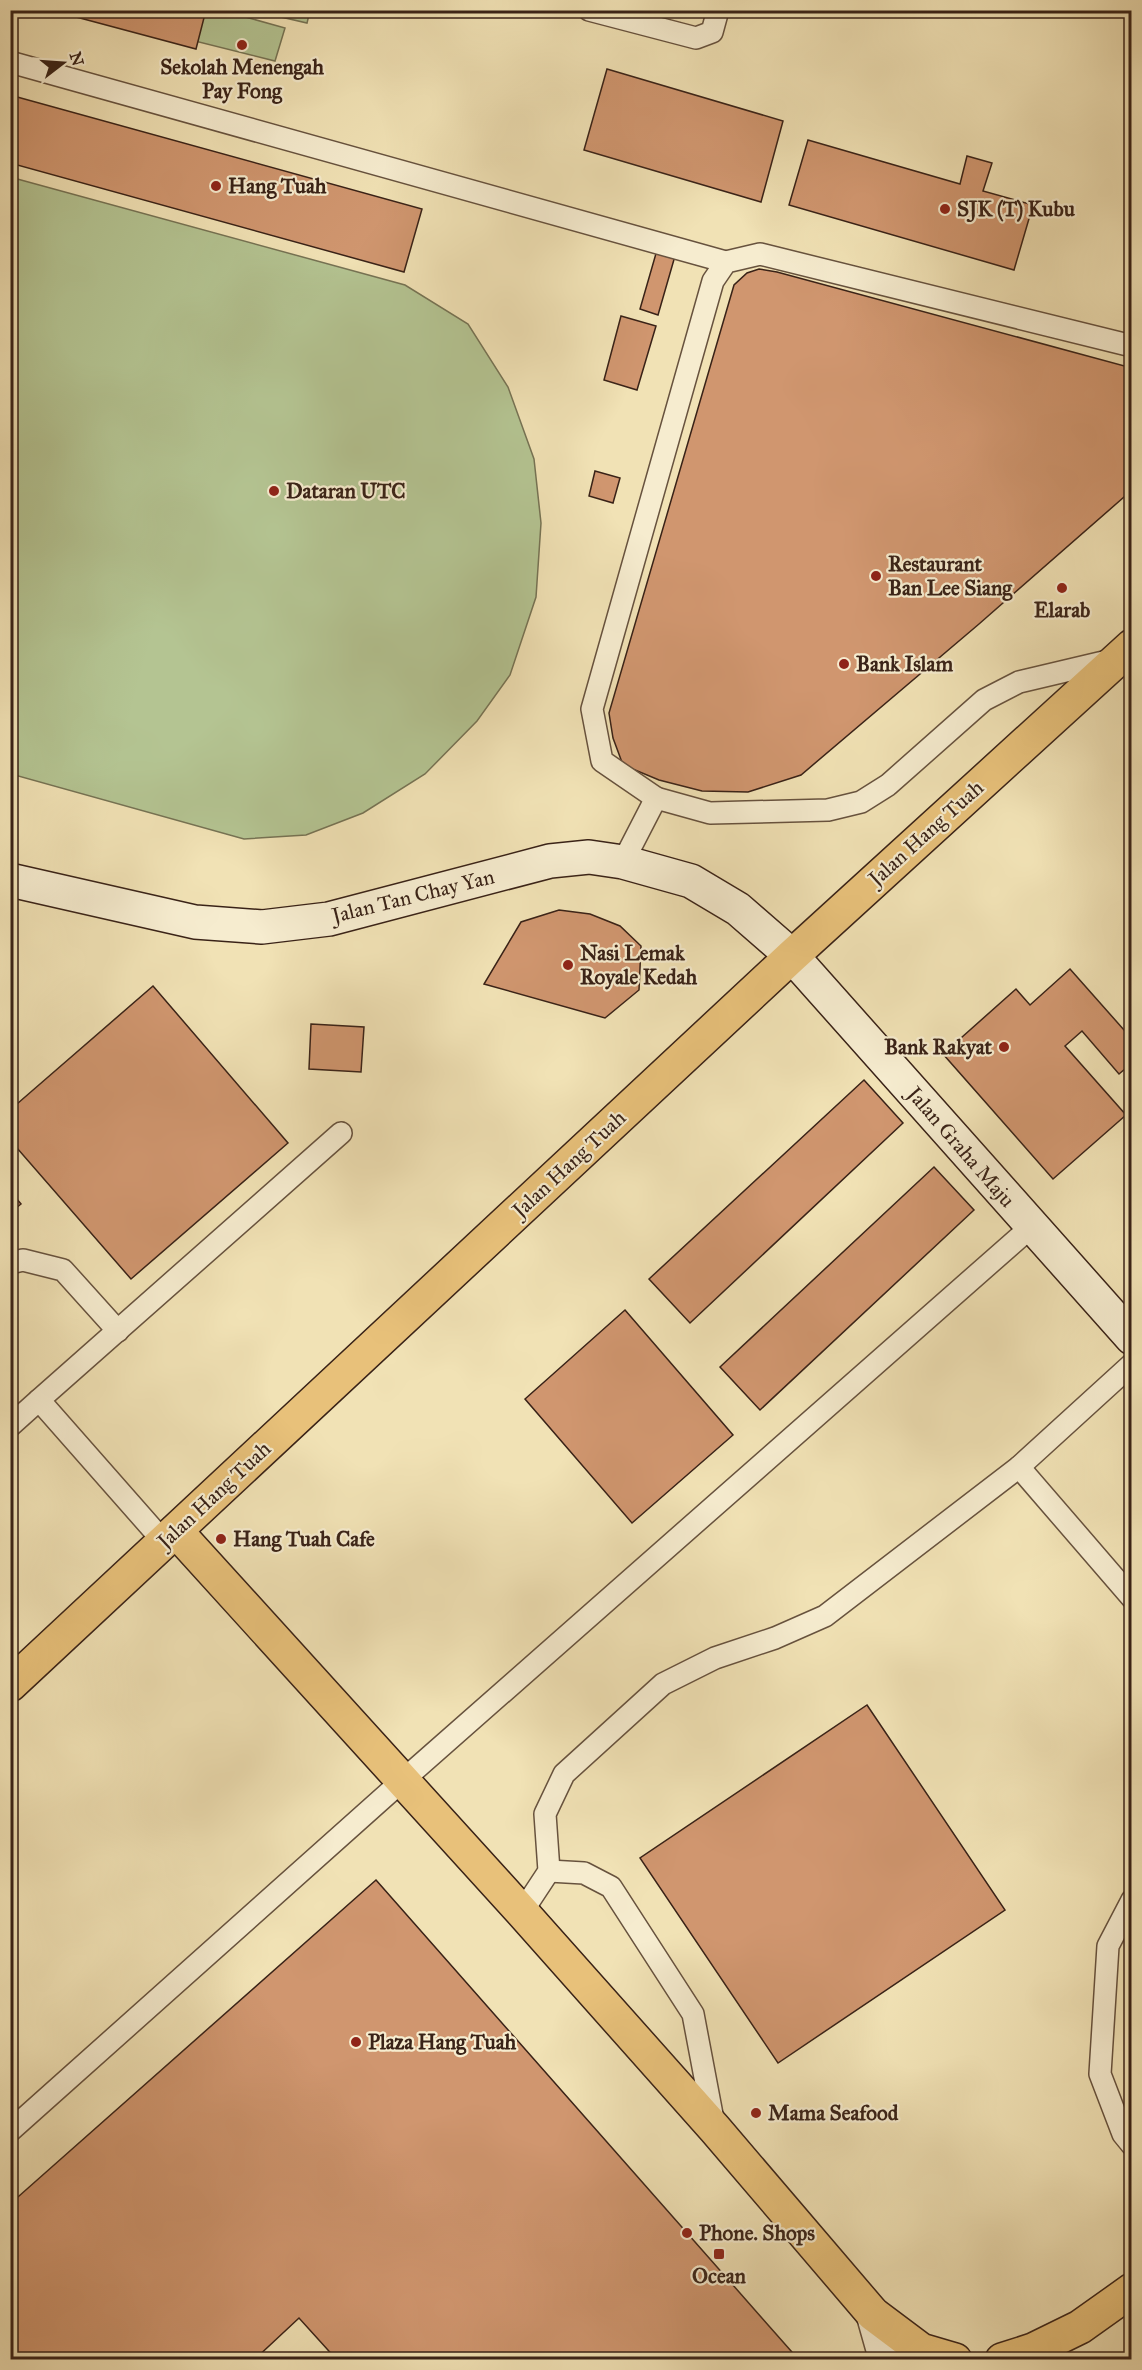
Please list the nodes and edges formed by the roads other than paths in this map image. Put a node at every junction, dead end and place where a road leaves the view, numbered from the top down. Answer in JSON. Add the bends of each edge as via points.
{"nodes":[{"id":1,"x":589,"y":10,"type":"edge"},
{"id":2,"x":718,"y":10,"type":"edge"},
{"id":3,"x":10,"y":62,"type":"edge"},
{"id":4,"x":726,"y":262,"type":"junction"},
{"id":5,"x":1131,"y":346,"type":"edge"},
{"id":6,"x":1124,"y":652,"type":"edge"},
{"id":7,"x":656,"y":798,"type":"junction"},
{"id":8,"x":623,"y":862,"type":"junction"},
{"id":9,"x":10,"y":880,"type":"edge"},
{"id":10,"x":792,"y":956,"type":"junction"},
{"id":11,"x":340,"y":1133,"type":"dead end"},
{"id":12,"x":1031,"y":1227,"type":"junction"},
{"id":13,"x":10,"y":1263,"type":"edge"},
{"id":14,"x":118,"y":1330,"type":"junction"},
{"id":15,"x":1131,"y":1338,"type":"edge"},
{"id":16,"x":1131,"y":1364,"type":"edge"},
{"id":17,"x":39,"y":1400,"type":"junction"},
{"id":18,"x":10,"y":1426,"type":"edge"},
{"id":19,"x":1019,"y":1467,"type":"junction"},
{"id":20,"x":170,"y":1536,"type":"junction"},
{"id":21,"x":1131,"y":1598,"type":"edge"},
{"id":22,"x":10,"y":1685,"type":"edge"},
{"id":23,"x":402,"y":1781,"type":"junction"},
{"id":24,"x":549,"y":1871,"type":"junction"},
{"id":25,"x":1131,"y":1899,"type":"edge"},
{"id":26,"x":522,"y":1912,"type":"junction"},
{"id":27,"x":715,"y":2129,"type":"junction"},
{"id":28,"x":10,"y":2130,"type":"edge"},
{"id":29,"x":1131,"y":2145,"type":"edge"},
{"id":30,"x":1131,"y":2290,"type":"edge"},
{"id":31,"x":873,"y":2314,"type":"junction"},
{"id":32,"x":1080,"y":2327,"type":"junction"},
{"id":33,"x":886,"y":2360,"type":"edge"},
{"id":34,"x":955,"y":2360,"type":"edge"},
{"id":35,"x":1002,"y":2360,"type":"edge"},
{"id":36,"x":1035,"y":2360,"type":"edge"}],
"edges":[{"from":1,"to":2,"type":"lane","via":[[696,38],[712,32]]},
{"from":3,"to":4,"type":"lane"},
{"from":4,"to":5,"type":"lane","via":[[760,254]]},
{"from":4,"to":7,"type":"lane","via":[[713,281],[592,709],[602,761]]},
{"from":6,"to":7,"type":"lane","via":[[1019,682],[984,700],[888,785],[861,802],[828,810],[711,813]]},
{"from":6,"to":10,"type":"main road","name":"Jalan Hang Tuah"},
{"from":7,"to":8,"type":"lane"},
{"from":8,"to":9,"type":"street","name":"Jalan Tan Chay Yan","via":[[589,858],[550,861],[329,919],[262,927],[195,922]]},
{"from":8,"to":10,"type":"street","name":"Jalan Tan Chay Yan","via":[[691,881],[738,909]]},
{"from":10,"to":12,"type":"street","name":"Jalan Graha Maju"},
{"from":10,"to":20,"type":"main road","name":"Jalan Hang Tuah"},
{"from":11,"to":14,"type":"lane"},
{"from":12,"to":15,"type":"street","name":"Jalan Graha Maju"},
{"from":12,"to":23,"type":"lane"},
{"from":13,"to":14,"type":"lane","via":[[23,1260],[63,1270]]},
{"from":14,"to":17,"type":"lane"},
{"from":16,"to":19,"type":"lane"},
{"from":17,"to":18,"type":"lane"},
{"from":17,"to":20,"type":"lane"},
{"from":19,"to":21,"type":"lane"},
{"from":19,"to":24,"type":"lane","via":[[825,1616],[715,1658],[663,1684],[564,1774],[545,1814]]},
{"from":20,"to":22,"type":"main road","name":"Jalan Hang Tuah"},
{"from":20,"to":23,"type":"main road"},
{"from":23,"to":26,"type":"main road"},
{"from":23,"to":28,"type":"lane"},
{"from":24,"to":26,"type":"lane"},
{"from":24,"to":27,"type":"lane","via":[[585,1873],[611,1887],[693,2014]]},
{"from":25,"to":29,"type":"lane","via":[[1108,1946],[1100,2074]]},
{"from":26,"to":27,"type":"main road"},
{"from":27,"to":31,"type":"main road"},
{"from":30,"to":32,"type":"main road"},
{"from":31,"to":33,"type":"street"},
{"from":31,"to":34,"type":"main road","via":[[921,2350]]},
{"from":32,"to":35,"type":"main road"},
{"from":32,"to":36,"type":"street"}]}
